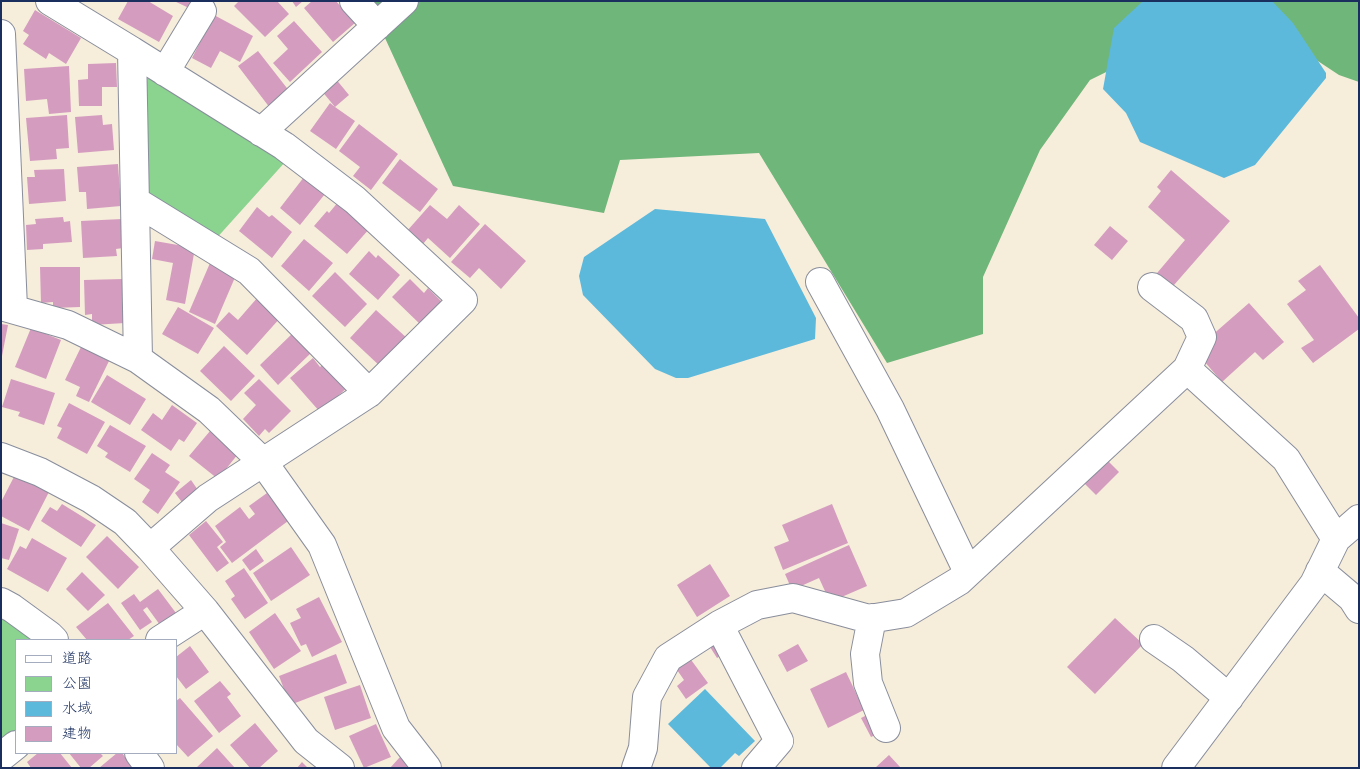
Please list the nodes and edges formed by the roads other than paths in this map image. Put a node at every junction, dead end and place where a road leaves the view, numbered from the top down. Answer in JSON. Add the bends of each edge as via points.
{"nodes":[{"id":1,"x":50,"y":1,"type":"edge"},
{"id":2,"x":354,"y":1,"type":"edge"},
{"id":3,"x":404,"y":1,"type":"edge"},
{"id":4,"x":202,"y":11,"type":"dead end"},
{"id":5,"x":377,"y":26,"type":"junction"},
{"id":6,"x":1,"y":34,"type":"edge"},
{"id":7,"x":132,"y":51,"type":"junction"},
{"id":8,"x":165,"y":72,"type":"junction"},
{"id":9,"x":261,"y":132,"type":"junction"},
{"id":10,"x":135,"y":201,"type":"junction"},
{"id":11,"x":820,"y":282,"type":"dead end"},
{"id":12,"x":1152,"y":287,"type":"dead end"},
{"id":13,"x":7,"y":307,"type":"edge"},
{"id":14,"x":138,"y":359,"type":"junction"},
{"id":15,"x":1187,"y":369,"type":"junction"},
{"id":16,"x":369,"y":393,"type":"junction"},
{"id":17,"x":1,"y":457,"type":"edge"},
{"id":18,"x":263,"y":462,"type":"junction"},
{"id":19,"x":1359,"y":519,"type":"edge"},
{"id":20,"x":1336,"y":539,"type":"junction"},
{"id":21,"x":150,"y":548,"type":"junction"},
{"id":22,"x":1320,"y":571,"type":"junction"},
{"id":23,"x":968,"y":572,"type":"junction"},
{"id":24,"x":1,"y":602,"type":"edge"},
{"id":25,"x":1359,"y":609,"type":"edge"},
{"id":26,"x":205,"y":611,"type":"junction"},
{"id":27,"x":872,"y":618,"type":"junction"},
{"id":28,"x":719,"y":625,"type":"junction"},
{"id":29,"x":53,"y":639,"type":"edge"},
{"id":30,"x":162,"y":639,"type":"edge"},
{"id":31,"x":1154,"y":639,"type":"dead end"},
{"id":32,"x":1229,"y":698,"type":"junction"},
{"id":33,"x":886,"y":728,"type":"dead end"},
{"id":34,"x":15,"y":746,"type":"edge"},
{"id":35,"x":140,"y":754,"type":"edge"},
{"id":36,"x":1,"y":757,"type":"edge"},
{"id":37,"x":150,"y":768,"type":"edge"},
{"id":38,"x":340,"y":768,"type":"edge"},
{"id":39,"x":427,"y":768,"type":"edge"},
{"id":40,"x":636,"y":768,"type":"edge"},
{"id":41,"x":756,"y":768,"type":"edge"},
{"id":42,"x":1176,"y":768,"type":"edge"}],
"edges":[{"from":1,"to":7,"type":"street"},
{"from":2,"to":5,"type":"street"},
{"from":3,"to":5,"type":"street"},
{"from":4,"to":8,"type":"street"},
{"from":5,"to":9,"type":"street"},
{"from":6,"to":13,"type":"street"},
{"from":7,"to":8,"type":"street"},
{"from":7,"to":10,"type":"street"},
{"from":8,"to":9,"type":"street"},
{"from":9,"to":16,"type":"street","via":[[355,200],[463,300]]},
{"from":10,"to":14,"type":"street"},
{"from":10,"to":16,"type":"street","via":[[249,271]]},
{"from":11,"to":23,"type":"street","via":[[890,409]]},
{"from":12,"to":15,"type":"street","via":[[1194,320],[1202,338]]},
{"from":13,"to":14,"type":"street","via":[[68,325]]},
{"from":14,"to":18,"type":"street","via":[[209,410]]},
{"from":15,"to":20,"type":"street","via":[[1286,459]]},
{"from":15,"to":23,"type":"street"},
{"from":16,"to":18,"type":"street"},
{"from":17,"to":21,"type":"street","via":[[40,472],[91,499],[125,522]]},
{"from":18,"to":21,"type":"street","via":[[208,498]]},
{"from":18,"to":39,"type":"street","via":[[322,545],[396,728]]},
{"from":19,"to":20,"type":"street"},
{"from":20,"to":22,"type":"street"},
{"from":21,"to":26,"type":"street"},
{"from":22,"to":25,"type":"street","via":[[1352,598]]},
{"from":22,"to":32,"type":"street","via":[[1314,584]]},
{"from":23,"to":27,"type":"street","via":[[906,613]]},
{"from":24,"to":29,"type":"street"},
{"from":26,"to":30,"type":"street"},
{"from":26,"to":38,"type":"street","via":[[306,741]]},
{"from":27,"to":28,"type":"street","via":[[793,598],[757,605]]},
{"from":27,"to":33,"type":"street","via":[[865,654],[868,683]]},
{"from":28,"to":40,"type":"street","via":[[668,658],[647,697],[643,748]]},
{"from":28,"to":41,"type":"street","via":[[779,742]]},
{"from":31,"to":32,"type":"street"},
{"from":32,"to":42,"type":"street"},
{"from":34,"to":36,"type":"street"},
{"from":35,"to":37,"type":"street"}]}
